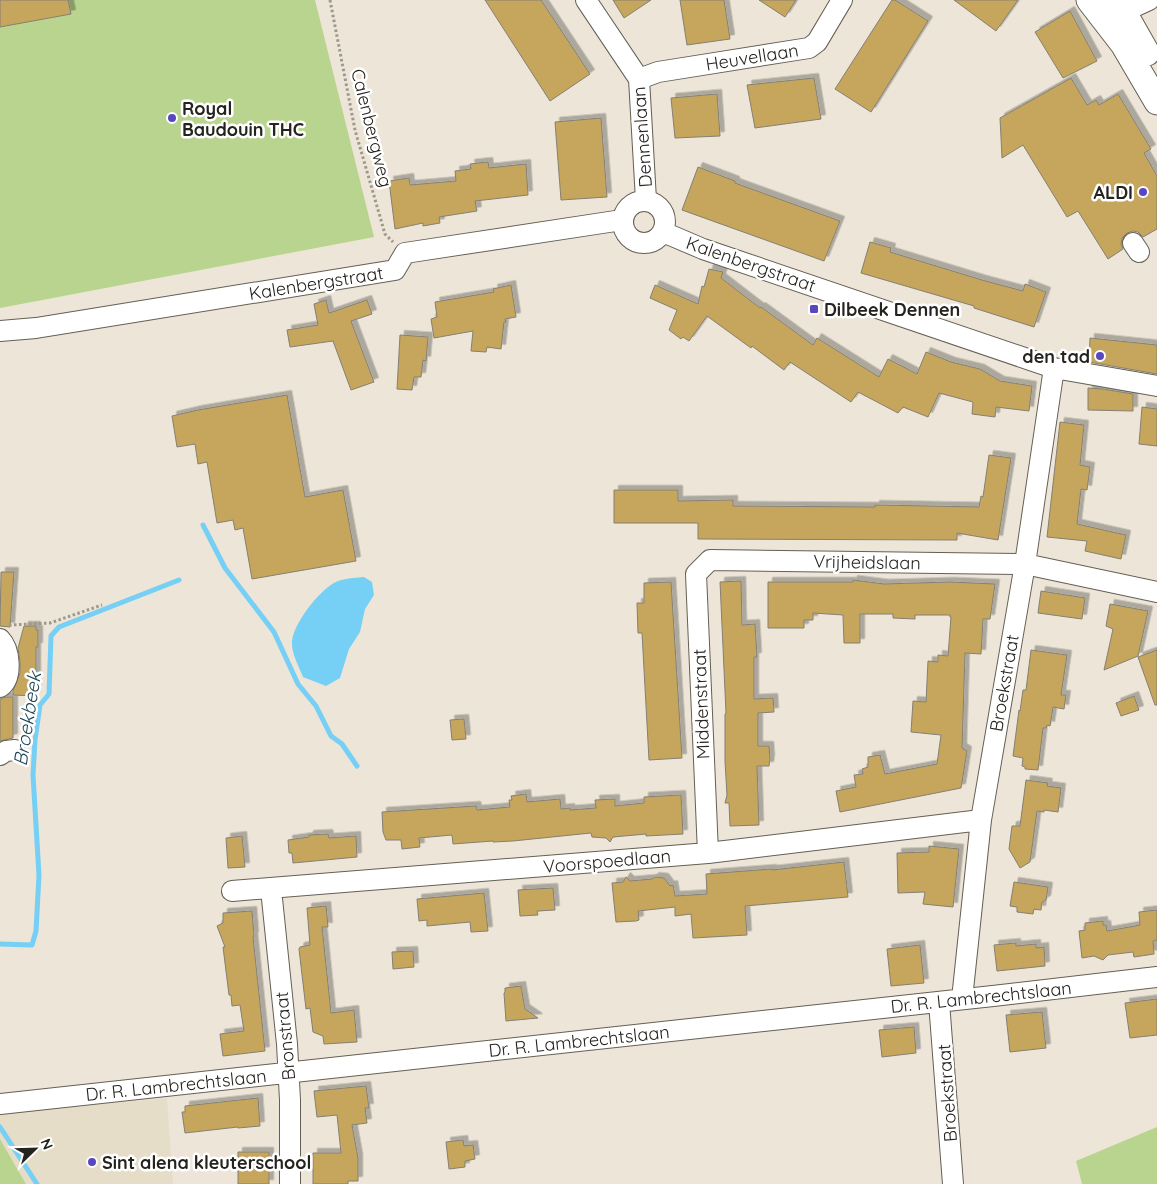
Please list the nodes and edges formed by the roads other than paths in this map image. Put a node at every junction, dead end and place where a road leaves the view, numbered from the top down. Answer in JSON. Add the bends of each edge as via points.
{"nodes":[{"id":1,"x":586,"y":0,"type":"edge"},
{"id":2,"x":842,"y":0,"type":"edge"},
{"id":3,"x":1089,"y":0,"type":"edge"},
{"id":4,"x":1149,"y":0,"type":"edge"},
{"id":5,"x":1120,"y":6,"type":"edge"},
{"id":6,"x":1157,"y":70,"type":"edge"},
{"id":7,"x":639,"y":79,"type":"junction"},
{"id":8,"x":1157,"y":102,"type":"edge"},
{"id":9,"x":646,"y":200,"type":"junction"},
{"id":10,"x":622,"y":220,"type":"junction"},
{"id":11,"x":663,"y":232,"type":"junction"},
{"id":12,"x":0,"y":331,"type":"edge"},
{"id":13,"x":1054,"y":368,"type":"junction"},
{"id":14,"x":1157,"y":386,"type":"edge"},
{"id":15,"x":710,"y":560,"type":"joint"},
{"id":16,"x":1025,"y":564,"type":"junction"},
{"id":17,"x":1157,"y":592,"type":"edge"},
{"id":18,"x":1,"y":634,"type":"edge"},
{"id":19,"x":0,"y":687,"type":"edge"},
{"id":20,"x":981,"y":820,"type":"junction"},
{"id":21,"x":708,"y":853,"type":"junction"},
{"id":22,"x":271,"y":889,"type":"junction"},
{"id":23,"x":232,"y":891,"type":"dead end"},
{"id":24,"x":1157,"y":977,"type":"edge"},
{"id":25,"x":962,"y":999,"type":"junction"},
{"id":26,"x":939,"y":1002,"type":"junction"},
{"id":27,"x":289,"y":1073,"type":"junction"},
{"id":28,"x":0,"y":1104,"type":"edge"},
{"id":29,"x":290,"y":1184,"type":"edge"},
{"id":30,"x":953,"y":1184,"type":"edge"}],
"edges":[{"from":1,"to":7,"type":"street","name":"Dennenlaan"},
{"from":2,"to":7,"type":"street","name":"Heuvellaan","via":[[817,42],[809,48],[658,72]]},
{"from":3,"to":8,"type":"main road","via":[[1123,44]]},
{"from":4,"to":5,"type":"street"},
{"from":5,"to":6,"type":"main road"},
{"from":7,"to":9,"type":"street","name":"Dennenlaan"},
{"from":9,"to":10,"type":"street","via":[[630,205]]},
{"from":9,"to":11,"type":"street","name":"Kalenbergstraat","via":[[661,208],[665,216]]},
{"from":10,"to":11,"type":"street","name":"Kalenbergstraat","via":[[626,234],[638,242],[652,242]]},
{"from":10,"to":12,"type":"street","name":"Kalenbergstraat","via":[[405,253],[395,270]]},
{"from":11,"to":13,"type":"street","name":"Kalenbergstraat","via":[[704,249]]},
{"from":13,"to":14,"type":"street","name":"Kalenbergstraat"},
{"from":13,"to":16,"type":"street","name":"Broekstraat"},
{"from":15,"to":16,"type":"street","name":"Vrijheidslaan"},
{"from":15,"to":21,"type":"street","name":"Middenstraat","via":[[696,574]]},
{"from":16,"to":17,"type":"street","name":"Vrijheidslaan"},
{"from":16,"to":20,"type":"street","name":"Broekstraat"},
{"from":18,"to":19,"type":"street","via":[[8,658],[6,680]]},
{"from":20,"to":21,"type":"street","name":"Voorspoedlaan"},
{"from":20,"to":25,"type":"street","name":"Broekstraat"},
{"from":21,"to":22,"type":"street","name":"Voorspoedlaan"},
{"from":22,"to":23,"type":"street","name":"Voorspoedlaan"},
{"from":22,"to":27,"type":"street","name":"Bronstraat"},
{"from":24,"to":25,"type":"street","name":"Dr. R. Lambrechtslaan"},
{"from":25,"to":26,"type":"street","name":"Dr. R. Lambrechtslaan"},
{"from":26,"to":27,"type":"street","name":"Dr. R. Lambrechtslaan"},
{"from":26,"to":30,"type":"street","name":"Broekstraat"},
{"from":27,"to":28,"type":"street","name":"Dr. R. Lambrechtslaan"},
{"from":27,"to":29,"type":"street","name":"Bronstraat"}]}
